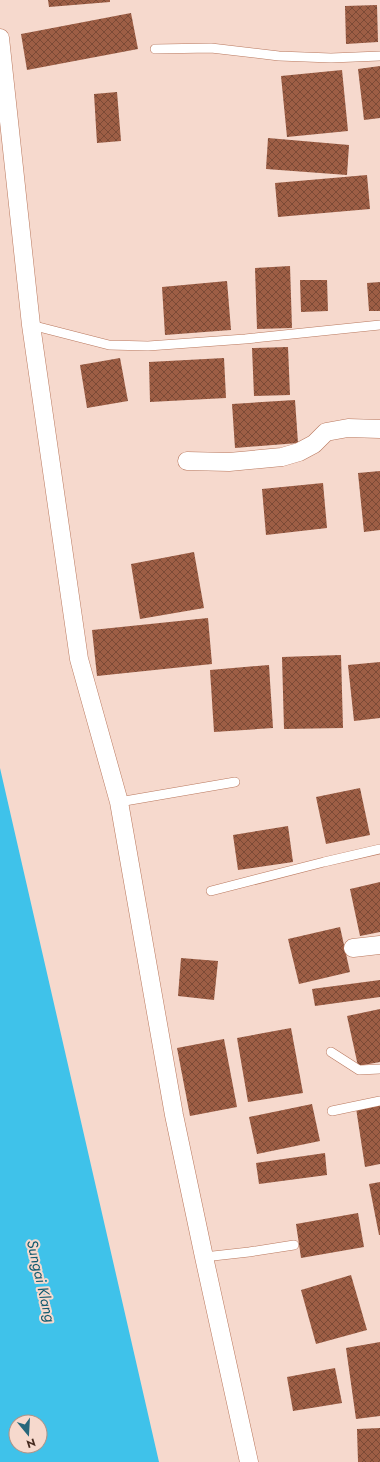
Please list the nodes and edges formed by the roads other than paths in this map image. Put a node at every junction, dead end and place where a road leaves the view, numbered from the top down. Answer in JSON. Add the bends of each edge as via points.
{"nodes":[{"id":1,"x":0,"y":38,"type":"edge"},
{"id":2,"x":155,"y":49,"type":"dead end"},
{"id":3,"x":380,"y":56,"type":"edge"},
{"id":4,"x":32,"y":325,"type":"junction"},
{"id":5,"x":380,"y":325,"type":"edge"},
{"id":6,"x":380,"y":429,"type":"edge"},
{"id":7,"x":187,"y":461,"type":"dead end"},
{"id":8,"x":235,"y":782,"type":"dead end"},
{"id":9,"x":119,"y":802,"type":"junction"},
{"id":10,"x":380,"y":849,"type":"edge"},
{"id":11,"x":211,"y":891,"type":"dead end"},
{"id":12,"x":380,"y":945,"type":"edge"},
{"id":13,"x":353,"y":948,"type":"dead end"},
{"id":14,"x":331,"y":1052,"type":"dead end"},
{"id":15,"x":380,"y":1069,"type":"edge"},
{"id":16,"x":380,"y":1101,"type":"edge"},
{"id":17,"x":332,"y":1111,"type":"dead end"},
{"id":18,"x":294,"y":1245,"type":"dead end"},
{"id":19,"x":204,"y":1257,"type":"junction"},
{"id":20,"x":249,"y":1462,"type":"edge"}],
"edges":[{"from":1,"to":4,"type":"street"},
{"from":2,"to":3,"type":"lane","via":[[211,48],[280,56],[331,58]]},
{"from":4,"to":5,"type":"lane","via":[[109,345],[148,346]]},
{"from":4,"to":9,"type":"street","via":[[79,659]]},
{"from":6,"to":7,"type":"street","via":[[348,428],[326,432],[314,444],[282,457],[229,462]]},
{"from":8,"to":9,"type":"lane"},
{"from":9,"to":19,"type":"street","via":[[174,1115]]},
{"from":10,"to":11,"type":"lane"},
{"from":12,"to":13,"type":"street"},
{"from":14,"to":15,"type":"lane","via":[[359,1070]]},
{"from":16,"to":17,"type":"lane"},
{"from":18,"to":19,"type":"lane"},
{"from":19,"to":20,"type":"street"}]}
